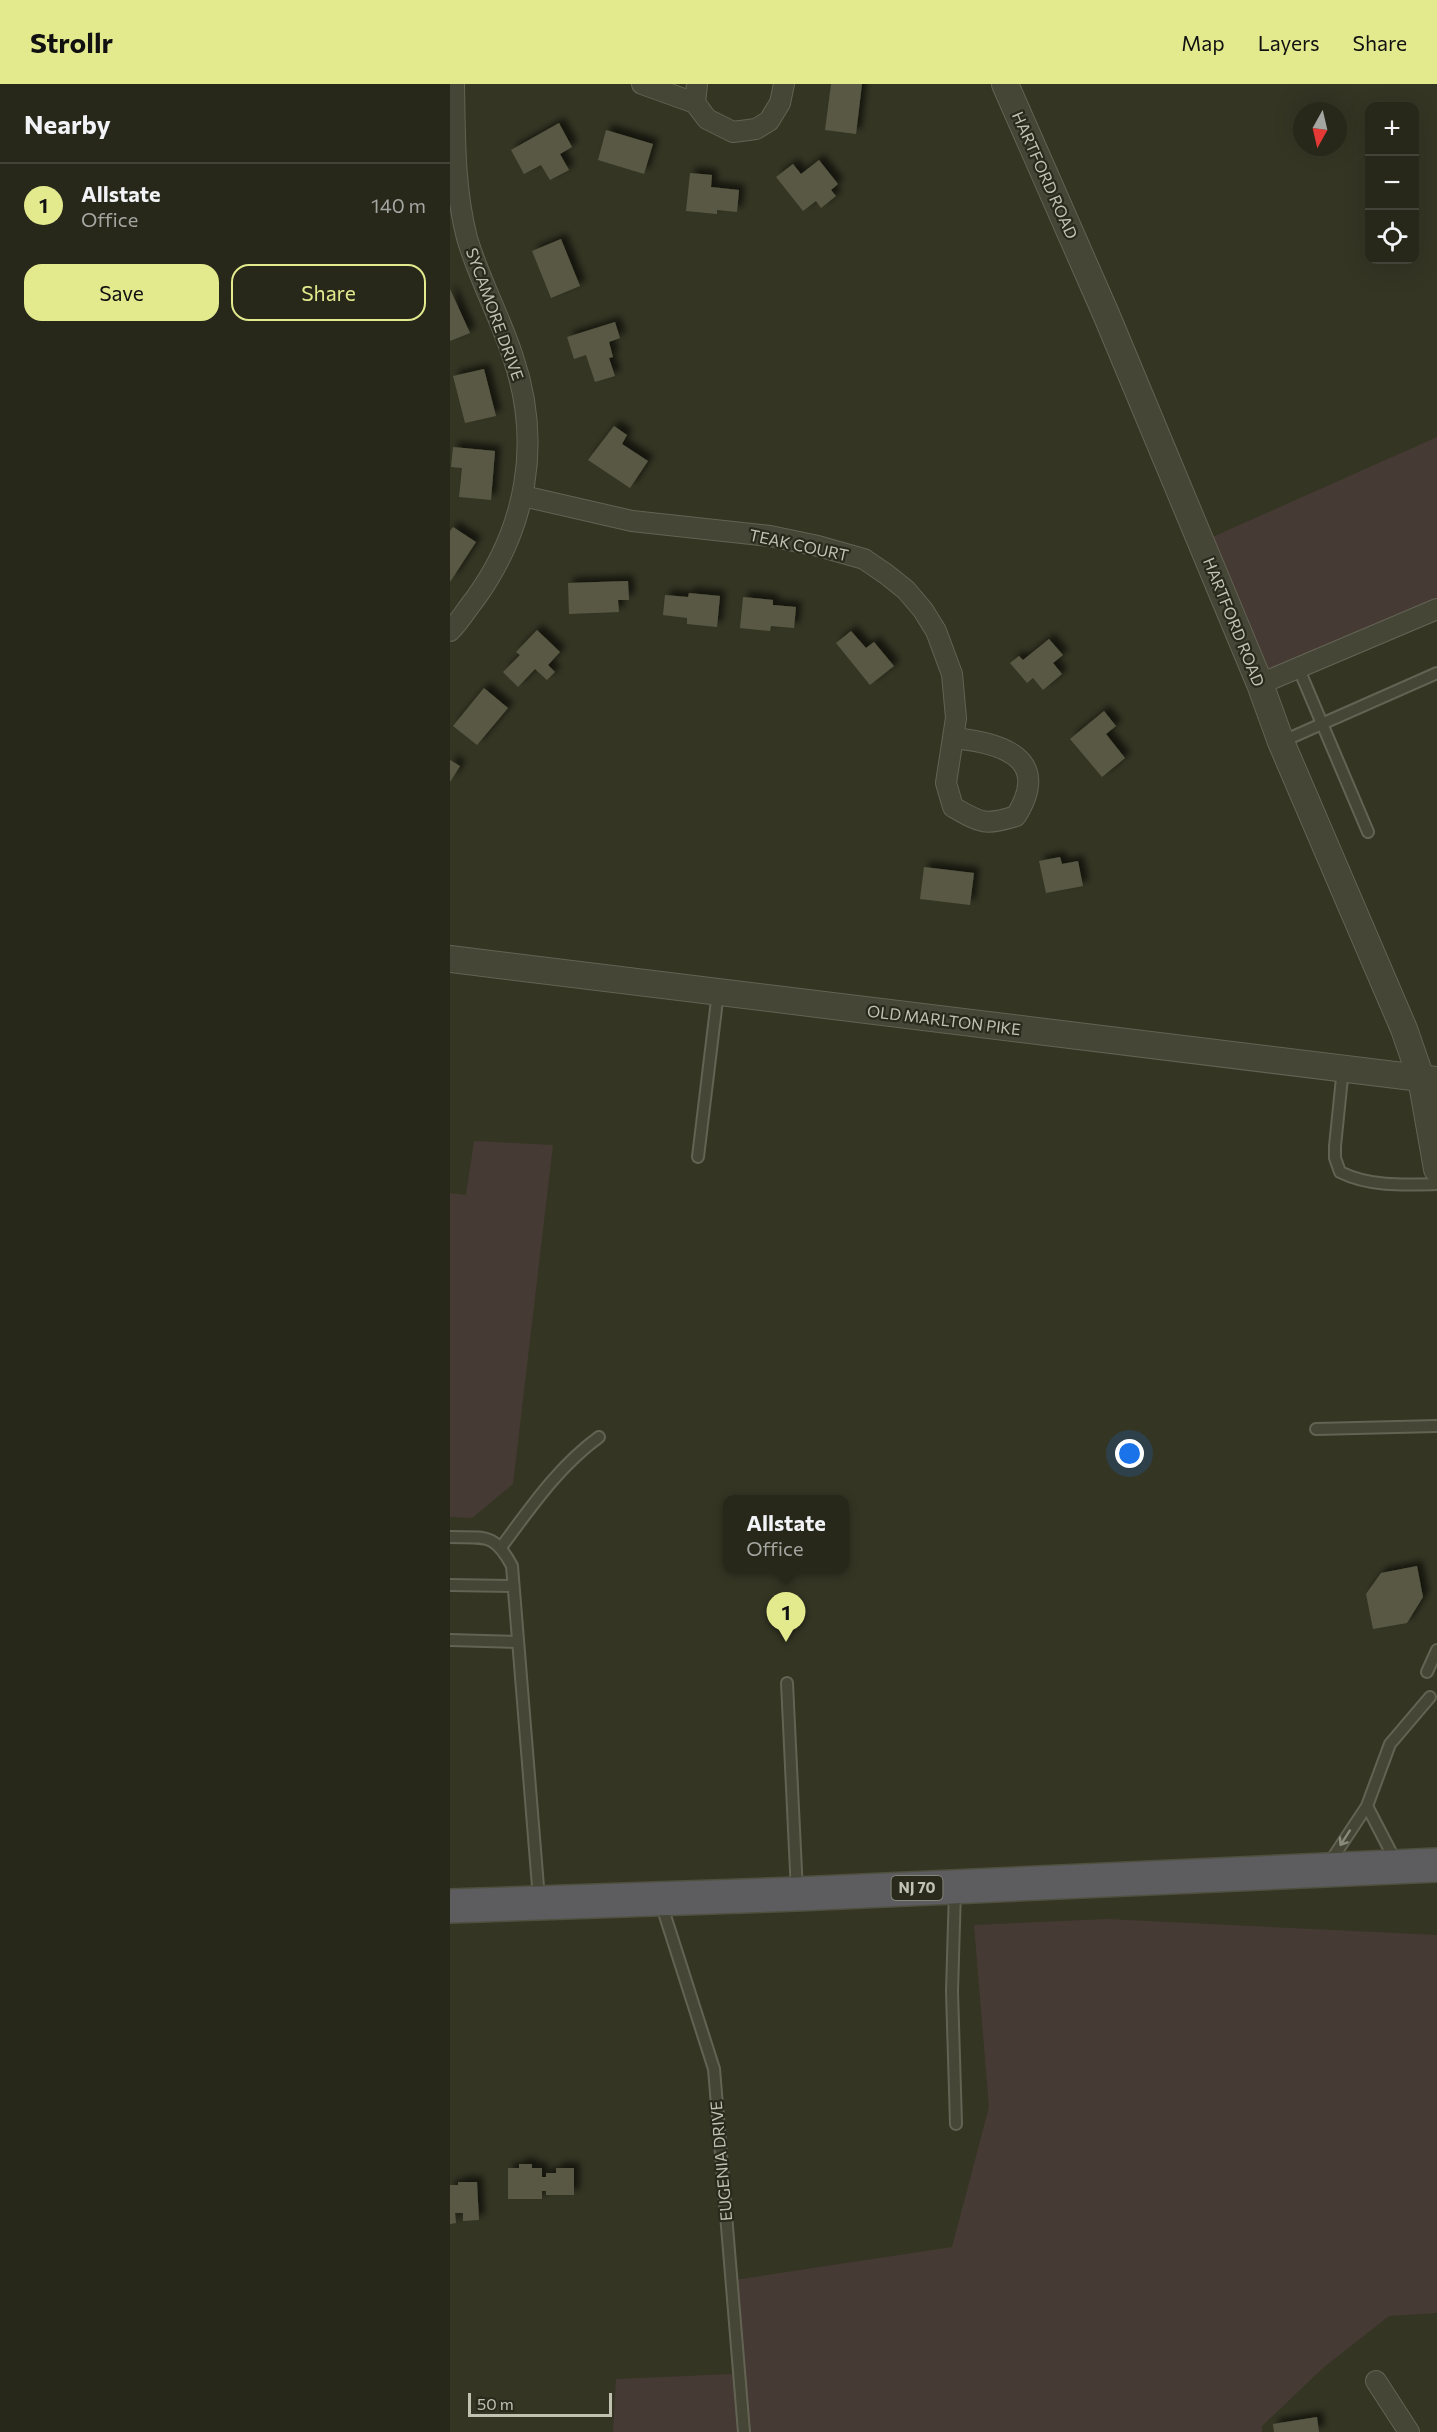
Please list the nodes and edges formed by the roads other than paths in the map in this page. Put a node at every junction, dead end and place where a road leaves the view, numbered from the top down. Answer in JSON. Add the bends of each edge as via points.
{"nodes":[{"id":1,"x":454,"y":84,"type":"edge"},
{"id":2,"x":642,"y":84,"type":"edge"},
{"id":3,"x":784,"y":84,"type":"edge"},
{"id":4,"x":1005,"y":84,"type":"edge"},
{"id":5,"x":696,"y":93,"type":"edge"},
{"id":6,"x":524,"y":496,"type":"junction"},
{"id":7,"x":1437,"y":609,"type":"edge"},
{"id":8,"x":450,"y":631,"type":"edge"},
{"id":9,"x":1298,"y":667,"type":"junction"},
{"id":10,"x":1437,"y":673,"type":"edge"},
{"id":11,"x":1260,"y":684,"type":"junction"},
{"id":12,"x":1322,"y":724,"type":"junction"},
{"id":13,"x":954,"y":738,"type":"junction"},
{"id":14,"x":1281,"y":742,"type":"junction"},
{"id":15,"x":1368,"y":832,"type":"dead end"},
{"id":16,"x":450,"y":959,"type":"edge"},
{"id":17,"x":718,"y":991,"type":"junction"},
{"id":18,"x":1343,"y":1067,"type":"junction"},
{"id":19,"x":1429,"y":1079,"type":"edge"},
{"id":20,"x":698,"y":1157,"type":"dead end"},
{"id":21,"x":1437,"y":1169,"type":"edge"},
{"id":22,"x":1437,"y":1184,"type":"edge"},
{"id":23,"x":1437,"y":1426,"type":"edge"},
{"id":24,"x":1316,"y":1429,"type":"dead end"},
{"id":25,"x":599,"y":1437,"type":"dead end"},
{"id":26,"x":450,"y":1537,"type":"edge"},
{"id":27,"x":502,"y":1546,"type":"junction"},
{"id":28,"x":450,"y":1585,"type":"edge"},
{"id":29,"x":513,"y":1586,"type":"junction"},
{"id":30,"x":450,"y":1641,"type":"edge"},
{"id":31,"x":518,"y":1642,"type":"junction"},
{"id":32,"x":1437,"y":1650,"type":"edge"},
{"id":33,"x":1427,"y":1672,"type":"dead end"},
{"id":34,"x":786,"y":1683,"type":"dead end"},
{"id":35,"x":1430,"y":1697,"type":"dead end"},
{"id":36,"x":1366,"y":1806,"type":"junction"},
{"id":37,"x":1437,"y":1865,"type":"edge"},
{"id":38,"x":1398,"y":1867,"type":"junction"},
{"id":39,"x":1324,"y":1870,"type":"junction"},
{"id":40,"x":955,"y":1886,"type":"junction"},
{"id":41,"x":797,"y":1894,"type":"junction"},
{"id":42,"x":659,"y":1897,"type":"junction"},
{"id":43,"x":539,"y":1902,"type":"junction"},
{"id":44,"x":450,"y":1906,"type":"edge"},
{"id":45,"x":956,"y":2124,"type":"dead end"},
{"id":46,"x":1376,"y":2381,"type":"dead end"},
{"id":47,"x":744,"y":2432,"type":"edge"},
{"id":48,"x":1409,"y":2432,"type":"edge"}],
"edges":[{"from":1,"to":6,"type":"street","name":"SYCAMORE DRIVE","via":[[457,180],[465,228],[475,264],[514,358],[526,406],[529,453]]},
{"from":2,"to":5,"type":"street"},
{"from":3,"to":5,"type":"street","via":[[780,104],[769,121],[756,129],[733,132],[707,120]]},
{"from":4,"to":11,"type":"street","name":"HARTFORD ROAD"},
{"from":6,"to":8,"type":"street","name":"SYCAMORE DRIVE","via":[[508,541],[486,583]]},
{"from":6,"to":13,"type":"street","name":"TEAK COURT","via":[[632,521],[770,536],[864,559],[906,590],[936,631],[956,696]]},
{"from":7,"to":9,"type":"street"},
{"from":9,"to":11,"type":"street"},
{"from":9,"to":12,"type":"lane"},
{"from":10,"to":12,"type":"lane"},
{"from":11,"to":14,"type":"street","name":"HARTFORD ROAD"},
{"from":12,"to":14,"type":"lane"},
{"from":12,"to":15,"type":"lane"},
{"from":13,"to":13,"type":"street","name":"TEAK COURT","via":[[946,783],[953,807],[976,820],[993,823],[1017,816],[1030,783],[1022,760],[985,741]]},
{"from":14,"to":19,"type":"street","name":"HARTFORD ROAD"},
{"from":16,"to":17,"type":"street","name":"OLD MARLTON PIKE"},
{"from":17,"to":18,"type":"street","name":"OLD MARLTON PIKE"},
{"from":17,"to":20,"type":"lane"},
{"from":18,"to":19,"type":"street","name":"OLD MARLTON PIKE"},
{"from":18,"to":22,"type":"lane","via":[[1335,1146],[1340,1172],[1397,1185]]},
{"from":19,"to":21,"type":"street","name":"HARTFORD ROAD"},
{"from":23,"to":24,"type":"lane"},
{"from":25,"to":27,"type":"lane","via":[[547,1486]]},
{"from":26,"to":27,"type":"lane","via":[[488,1538]]},
{"from":27,"to":29,"type":"lane","via":[[512,1566]]},
{"from":28,"to":29,"type":"lane"},
{"from":29,"to":31,"type":"lane"},
{"from":30,"to":31,"type":"lane"},
{"from":31,"to":43,"type":"lane"},
{"from":32,"to":33,"type":"lane"},
{"from":34,"to":41,"type":"lane"},
{"from":35,"to":36,"type":"lane","via":[[1390,1744]]},
{"from":36,"to":38,"type":"lane"},
{"from":36,"to":39,"type":"lane","one_way":true},
{"from":37,"to":38,"type":"highway","number":"NJ 70"},
{"from":38,"to":39,"type":"highway","number":"NJ 70"},
{"from":39,"to":40,"type":"highway","number":"NJ 70"},
{"from":40,"to":41,"type":"highway","number":"NJ 70"},
{"from":40,"to":45,"type":"lane","via":[[952,1991]]},
{"from":41,"to":42,"type":"highway","number":"NJ 70"},
{"from":42,"to":43,"type":"highway","number":"NJ 70"},
{"from":42,"to":47,"type":"lane","name":"EUGENIA DRIVE","via":[[714,2069]]},
{"from":43,"to":44,"type":"highway","number":"NJ 70"},
{"from":46,"to":48,"type":"street"}]}
